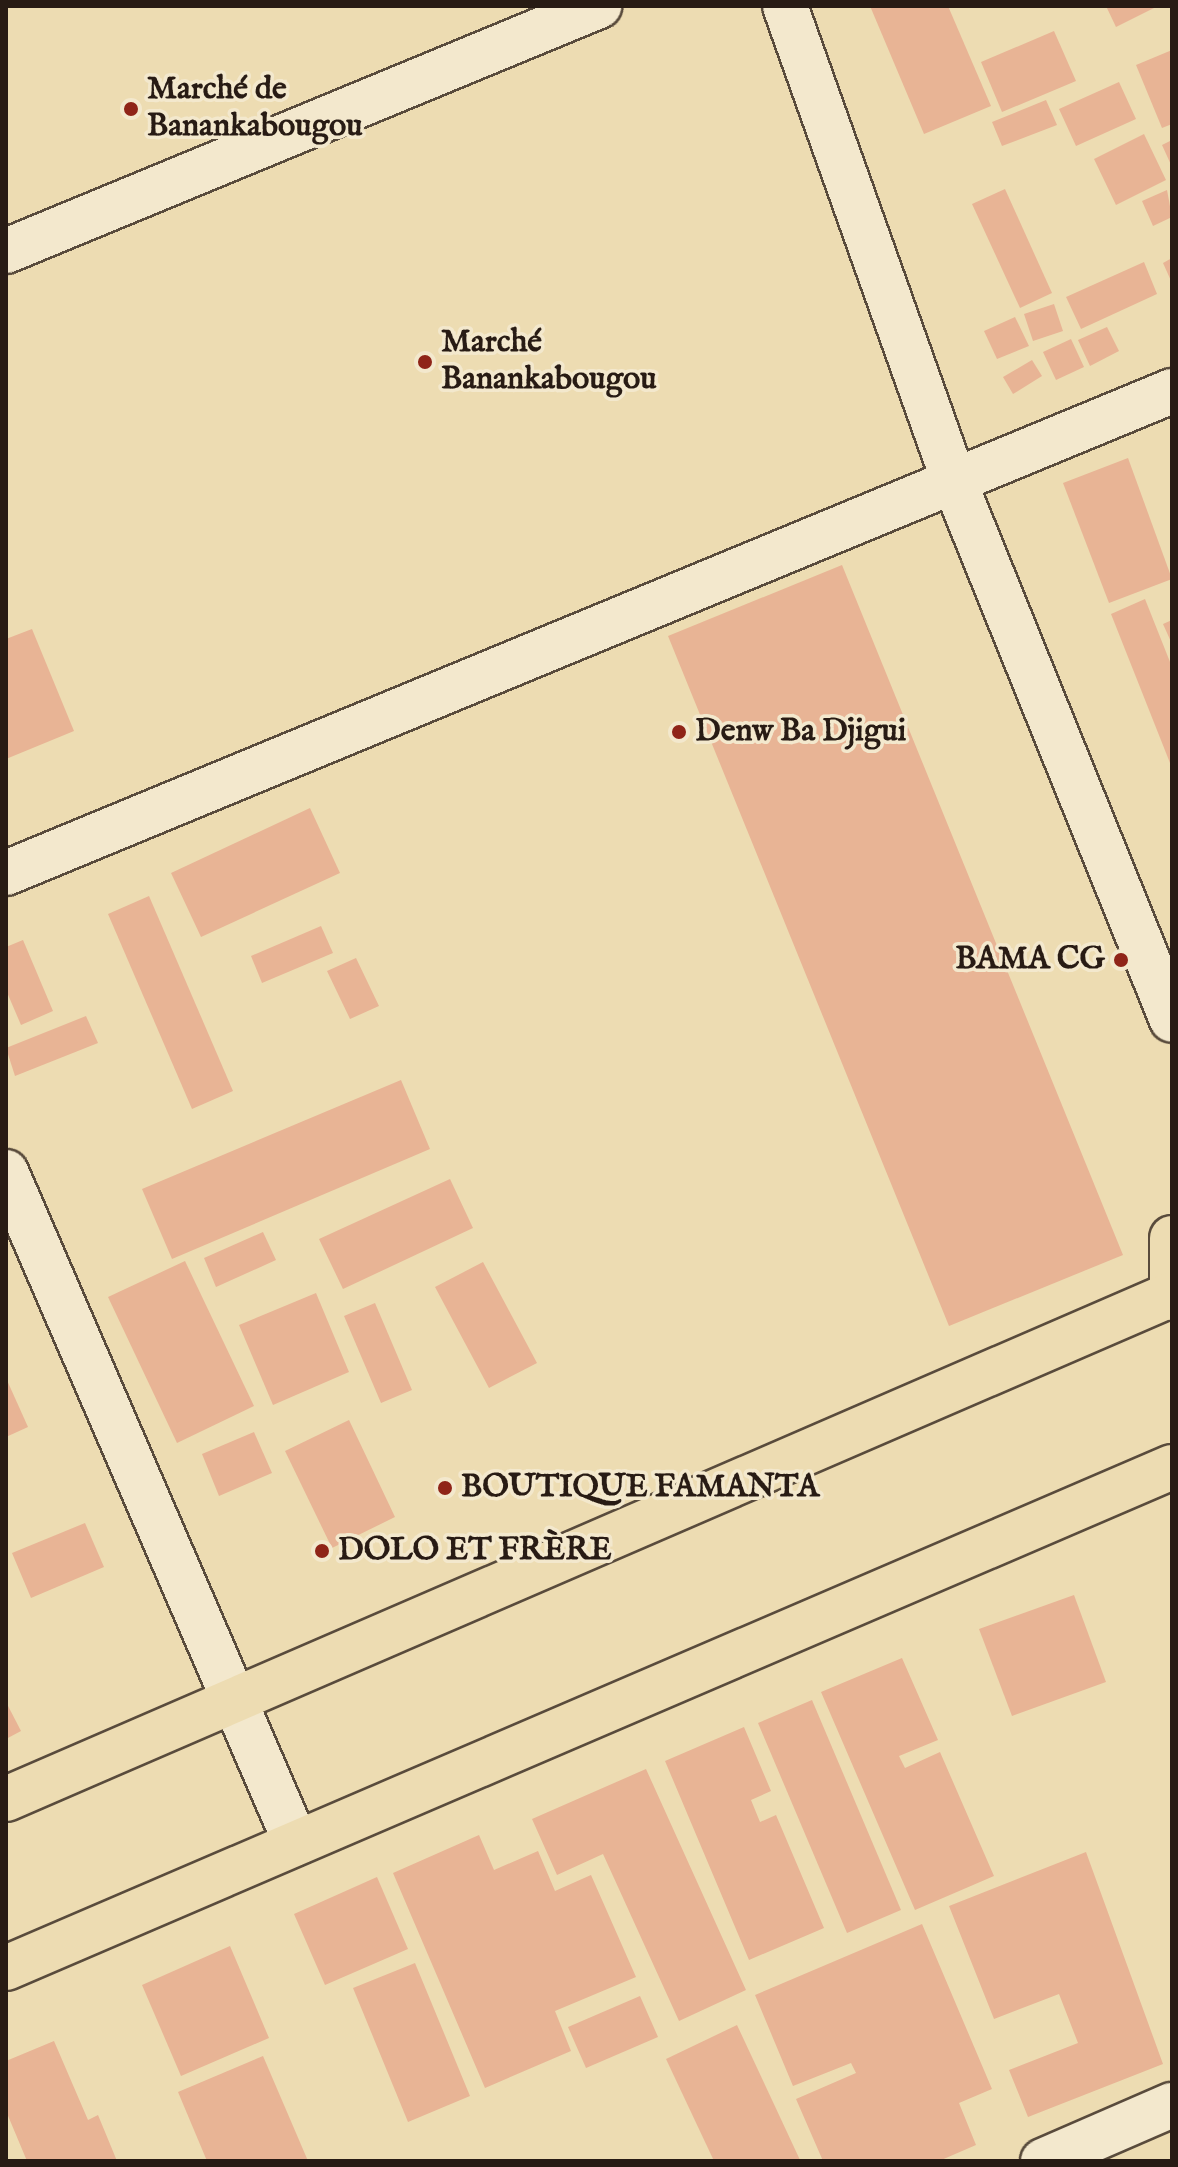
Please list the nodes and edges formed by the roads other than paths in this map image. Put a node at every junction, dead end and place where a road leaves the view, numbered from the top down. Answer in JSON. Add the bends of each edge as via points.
{"nodes":[{"id":1,"x":599,"y":6,"type":"edge"},
{"id":2,"x":785,"y":6,"type":"edge"},
{"id":3,"x":6,"y":251,"type":"edge"},
{"id":4,"x":1172,"y":391,"type":"edge"},
{"id":5,"x":954,"y":481,"type":"junction"},
{"id":6,"x":6,"y":873,"type":"edge"},
{"id":7,"x":1172,"y":1020,"type":"edge"},
{"id":8,"x":6,"y":1172,"type":"edge"},
{"id":9,"x":1172,"y":1238,"type":"edge"},
{"id":10,"x":1171,"y":1297,"type":"edge"},
{"id":11,"x":1172,"y":1467,"type":"edge"},
{"id":12,"x":235,"y":1700,"type":"junction"},
{"id":13,"x":6,"y":1799,"type":"edge"},
{"id":14,"x":296,"y":1843,"type":"junction"},
{"id":15,"x":6,"y":1968,"type":"edge"},
{"id":16,"x":1172,"y":2105,"type":"edge"},
{"id":17,"x":1043,"y":2161,"type":"edge"}],
"edges":[{"from":1,"to":3,"type":"street"},
{"from":2,"to":5,"type":"street"},
{"from":4,"to":5,"type":"street"},
{"from":5,"to":6,"type":"street"},
{"from":5,"to":7,"type":"street"},
{"from":8,"to":12,"type":"street"},
{"from":9,"to":10,"type":"main road"},
{"from":10,"to":12,"type":"main road"},
{"from":11,"to":14,"type":"main road"},
{"from":12,"to":13,"type":"main road"},
{"from":12,"to":14,"type":"street"},
{"from":14,"to":15,"type":"main road"},
{"from":16,"to":17,"type":"street"}]}
